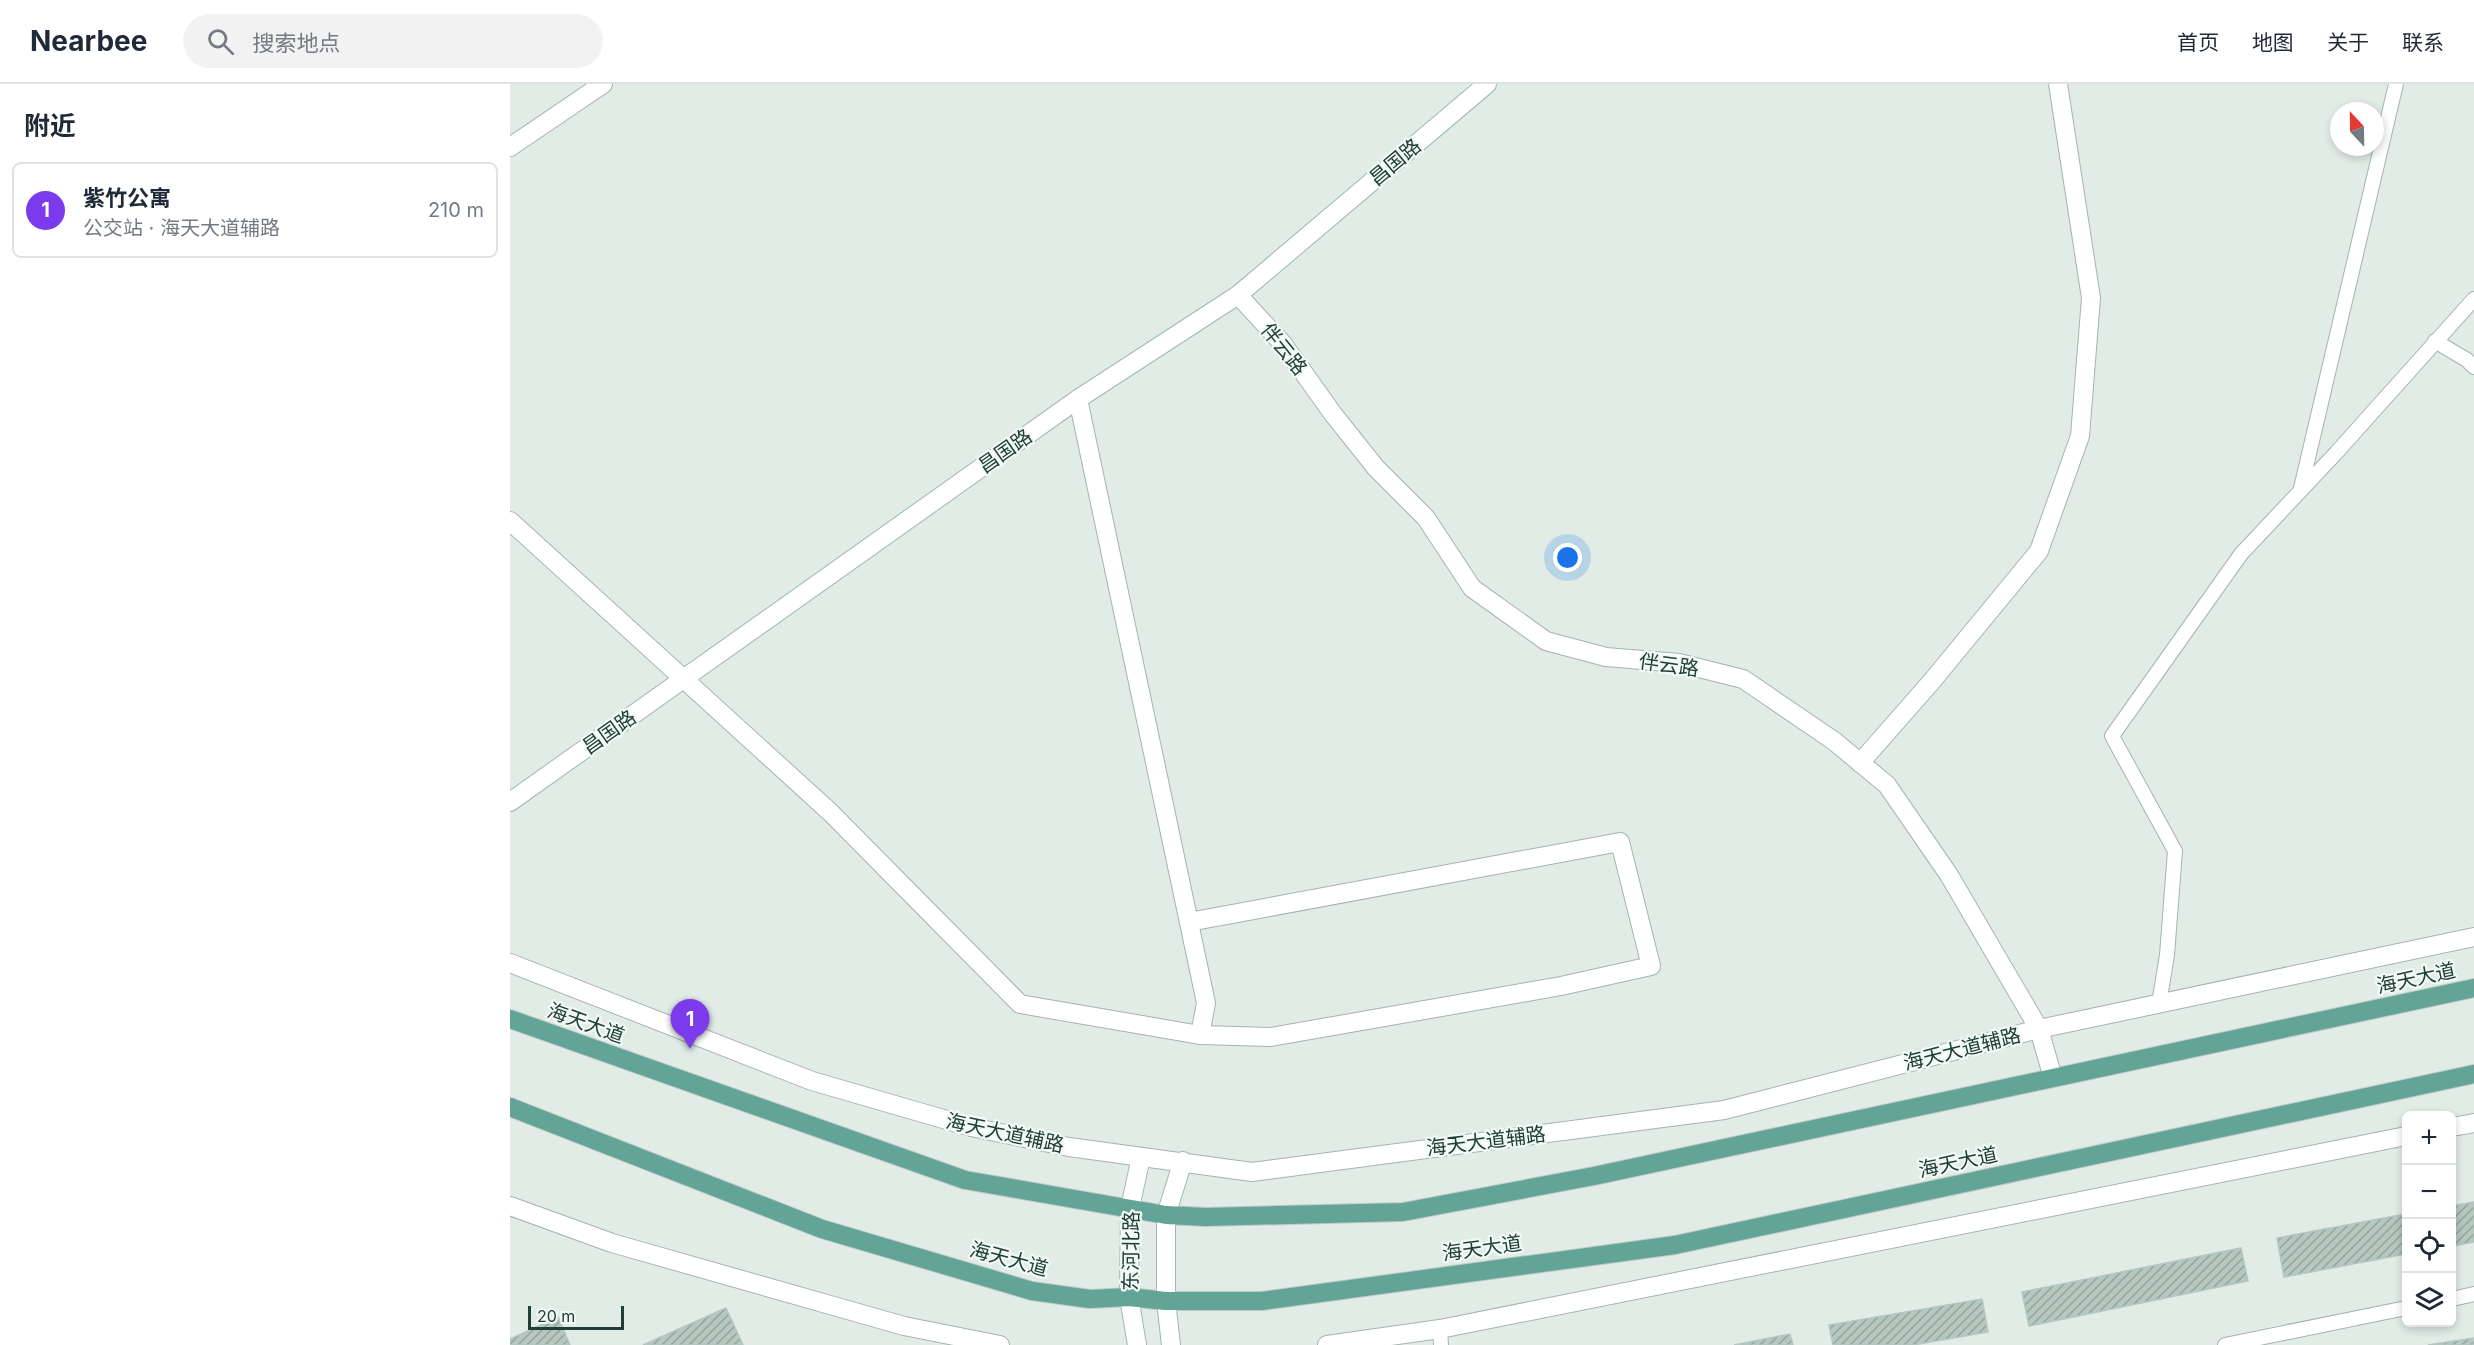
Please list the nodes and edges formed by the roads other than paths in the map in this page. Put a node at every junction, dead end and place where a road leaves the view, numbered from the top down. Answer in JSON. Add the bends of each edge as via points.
{"nodes":[{"id":1,"x":603,"y":84,"type":"edge"},
{"id":2,"x":1487,"y":84,"type":"edge"},
{"id":3,"x":2058,"y":84,"type":"edge"},
{"id":4,"x":2396,"y":84,"type":"edge"},
{"id":5,"x":510,"y":147,"type":"edge"},
{"id":6,"x":1238,"y":295,"type":"junction"},
{"id":7,"x":2474,"y":299,"type":"edge"},
{"id":8,"x":2435,"y":341,"type":"junction"},
{"id":9,"x":2474,"y":368,"type":"edge"},
{"id":10,"x":1078,"y":399,"type":"junction"},
{"id":11,"x":2301,"y":490,"type":"junction"},
{"id":12,"x":510,"y":520,"type":"edge"},
{"id":13,"x":683,"y":680,"type":"junction"},
{"id":14,"x":1860,"y":763,"type":"junction"},
{"id":15,"x":510,"y":802,"type":"edge"},
{"id":16,"x":1189,"y":922,"type":"junction"},
{"id":17,"x":2474,"y":938,"type":"edge"},
{"id":18,"x":510,"y":963,"type":"edge"},
{"id":19,"x":2474,"y":988,"type":"edge"},
{"id":20,"x":2159,"y":1004,"type":"junction"},
{"id":21,"x":510,"y":1019,"type":"edge"},
{"id":22,"x":2039,"y":1029,"type":"junction"},
{"id":23,"x":1200,"y":1035,"type":"junction"},
{"id":24,"x":2474,"y":1074,"type":"edge"},
{"id":25,"x":2053,"y":1078,"type":"junction"},
{"id":26,"x":510,"y":1107,"type":"edge"},
{"id":27,"x":2474,"y":1123,"type":"edge"},
{"id":28,"x":2456,"y":1126,"type":"edge"},
{"id":29,"x":2402,"y":1137,"type":"edge"},
{"id":30,"x":1141,"y":1157,"type":"junction"},
{"id":31,"x":1183,"y":1161,"type":"junction"},
{"id":32,"x":510,"y":1206,"type":"edge"},
{"id":33,"x":1130,"y":1208,"type":"junction"},
{"id":34,"x":1166,"y":1215,"type":"junction"},
{"id":35,"x":2474,"y":1294,"type":"edge"},
{"id":36,"x":1129,"y":1297,"type":"junction"},
{"id":37,"x":2456,"y":1298,"type":"edge"},
{"id":38,"x":1166,"y":1301,"type":"junction"},
{"id":39,"x":2402,"y":1309,"type":"edge"},
{"id":40,"x":1441,"y":1337,"type":"edge"},
{"id":41,"x":2278,"y":1340,"type":"edge"},
{"id":42,"x":1000,"y":1345,"type":"edge"},
{"id":43,"x":1137,"y":1345,"type":"edge"},
{"id":44,"x":1171,"y":1345,"type":"edge"},
{"id":45,"x":1327,"y":1345,"type":"edge"},
{"id":46,"x":2225,"y":1345,"type":"edge"}],
"edges":[{"from":1,"to":5,"type":"street"},
{"from":2,"to":6,"type":"street","name":"昌国路"},
{"from":3,"to":14,"type":"street","via":[[2091,298],[2080,436],[2039,551]]},
{"from":4,"to":11,"type":"lane"},
{"from":6,"to":10,"type":"street","name":"昌国路"},
{"from":6,"to":14,"type":"street","name":"伴云路","via":[[1283,344],[1376,468],[1426,518],[1472,588],[1546,641],[1606,657],[1679,663],[1743,679]]},
{"from":7,"to":8,"type":"lane"},
{"from":8,"to":9,"type":"lane"},
{"from":8,"to":11,"type":"lane"},
{"from":10,"to":13,"type":"street","name":"昌国路"},
{"from":10,"to":16,"type":"street"},
{"from":11,"to":20,"type":"lane","via":[[2241,554],[2112,736],[2175,851]]},
{"from":12,"to":13,"type":"street"},
{"from":13,"to":15,"type":"street","name":"昌国路"},
{"from":13,"to":23,"type":"street","via":[[830,812],[1020,1004]]},
{"from":14,"to":22,"type":"street","name":"伴云路","via":[[1887,785],[1949,875]]},
{"from":16,"to":23,"type":"street","via":[[1206,1003]]},
{"from":16,"to":23,"type":"street","via":[[1620,842],[1651,966],[1562,986],[1271,1037]]},
{"from":17,"to":20,"type":"street","name":"海天大道辅路"},
{"from":18,"to":30,"type":"street","name":"海天大道辅路","via":[[812,1081],[971,1128]]},
{"from":19,"to":25,"type":"main road","name":"海天大道"},
{"from":20,"to":22,"type":"street","name":"海天大道辅路"},
{"from":21,"to":33,"type":"main road","name":"海天大道","via":[[965,1180]]},
{"from":22,"to":25,"type":"street","name":"伴云路"},
{"from":22,"to":31,"type":"street","name":"海天大道辅路","via":[[1724,1110],[1252,1172]]},
{"from":24,"to":38,"type":"main road","name":"海天大道","via":[[1675,1245],[1262,1300]]},
{"from":25,"to":34,"type":"main road","name":"海天大道","via":[[1594,1176],[1402,1212]]},
{"from":26,"to":36,"type":"main road","name":"海天大道","via":[[822,1229],[1032,1291],[1090,1299]]},
{"from":27,"to":28,"type":"street"},
{"from":29,"to":40,"type":"street"},
{"from":30,"to":31,"type":"street","name":"海天大道辅路"},
{"from":30,"to":33,"type":"street","name":"东河北路"},
{"from":31,"to":34,"type":"street","name":"东河北路"},
{"from":32,"to":42,"type":"street","via":[[612,1243],[881,1320]]},
{"from":33,"to":34,"type":"main road","name":"海天大道"},
{"from":33,"to":36,"type":"street","name":"东河北路"},
{"from":34,"to":38,"type":"street","name":"东河北路"},
{"from":35,"to":37,"type":"lane"},
{"from":36,"to":38,"type":"main road","name":"海天大道"},
{"from":36,"to":43,"type":"street","name":"东河北路"},
{"from":38,"to":44,"type":"street","name":"东河北路"},
{"from":39,"to":41,"type":"lane"},
{"from":40,"to":45,"type":"street"},
{"from":41,"to":46,"type":"lane"}]}
